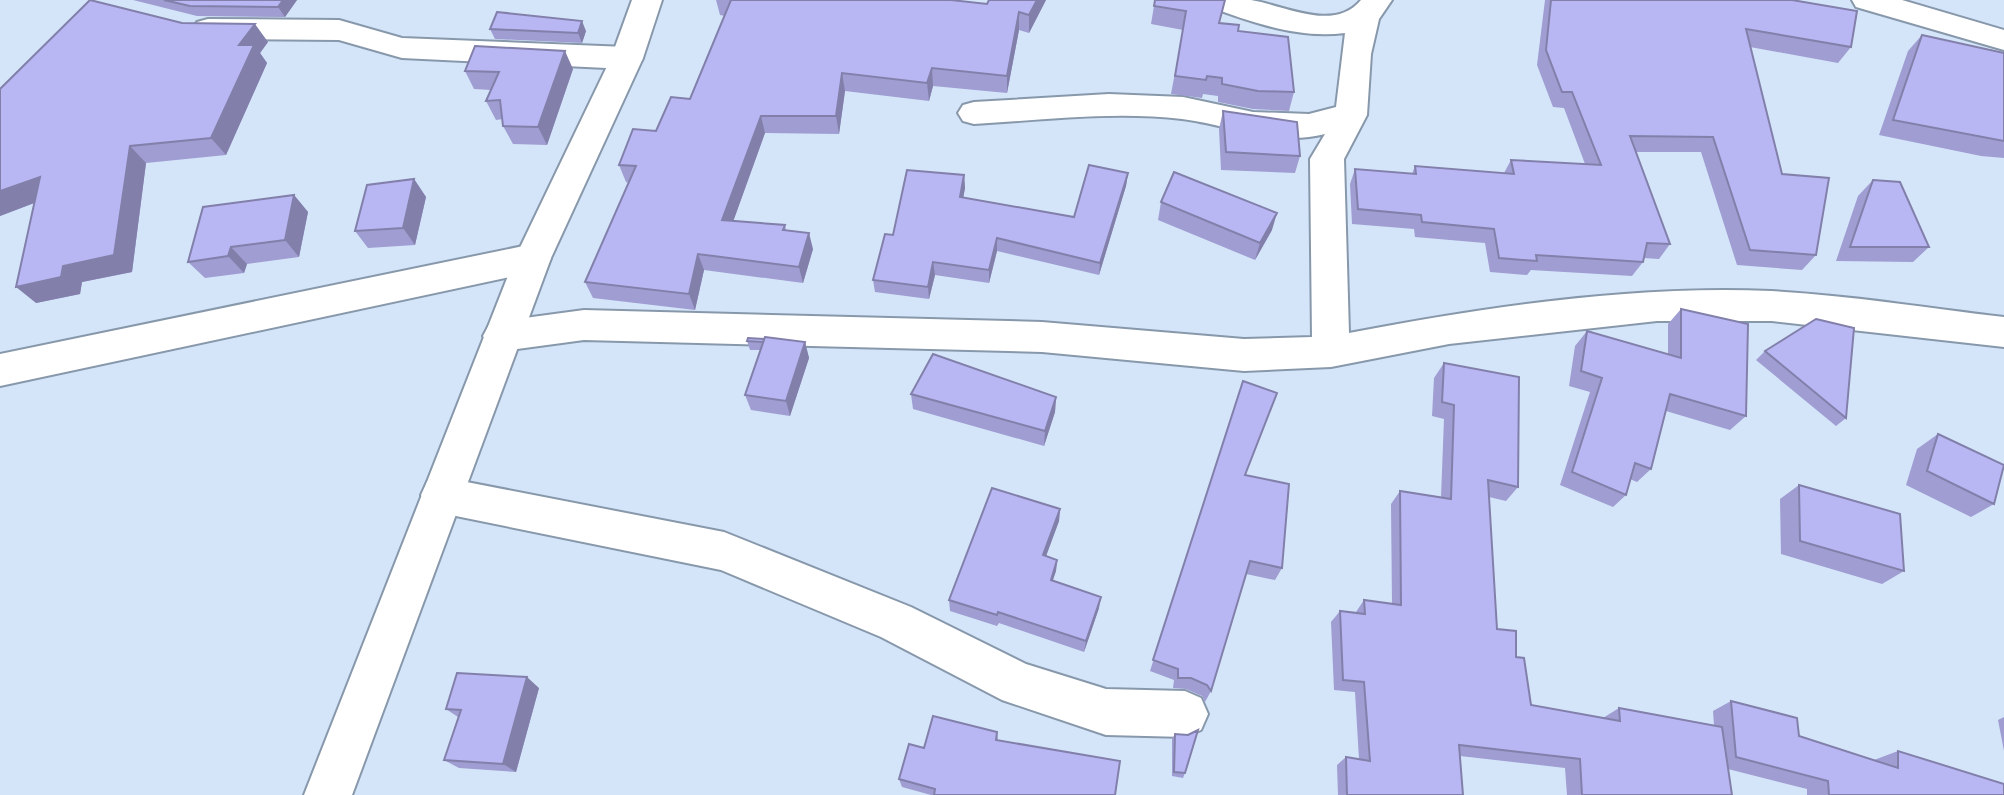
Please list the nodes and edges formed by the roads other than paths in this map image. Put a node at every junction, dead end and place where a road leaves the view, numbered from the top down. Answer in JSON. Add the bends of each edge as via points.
{"nodes":[{"id":1,"x":647,"y":0,"type":"edge"},
{"id":2,"x":1220,"y":0,"type":"edge"},
{"id":3,"x":1867,"y":0,"type":"edge"},
{"id":4,"x":1370,"y":8,"type":"edge"},
{"id":5,"x":183,"y":26,"type":"edge"},
{"id":6,"x":2004,"y":40,"type":"edge"},
{"id":7,"x":627,"y":58,"type":"junction"},
{"id":8,"x":974,"y":113,"type":"dead end"},
{"id":9,"x":1351,"y":115,"type":"junction"},
{"id":10,"x":533,"y":258,"type":"junction"},
{"id":11,"x":2004,"y":332,"type":"edge"},
{"id":12,"x":502,"y":336,"type":"junction"},
{"id":13,"x":1331,"y":352,"type":"junction"},
{"id":14,"x":0,"y":370,"type":"edge"},
{"id":15,"x":441,"y":495,"type":"junction"},
{"id":16,"x":1185,"y":714,"type":"dead end"},
{"id":17,"x":328,"y":795,"type":"edge"}],
"edges":[{"from":1,"to":7,"type":"street"},
{"from":2,"to":4,"type":"street","via":[[1253,12],[1333,26]]},
{"from":3,"to":6,"type":"street"},
{"from":4,"to":9,"type":"street","via":[[1356,54]]},
{"from":5,"to":7,"type":"street","via":[[339,30],[402,48]]},
{"from":7,"to":10,"type":"street"},
{"from":8,"to":9,"type":"street","via":[[1109,106],[1171,108],[1253,124],[1310,126]]},
{"from":9,"to":13,"type":"street","via":[[1327,159]]},
{"from":10,"to":12,"type":"street"},
{"from":10,"to":14,"type":"street"},
{"from":11,"to":13,"type":"street","via":[[1772,306],[1657,306],[1449,329]]},
{"from":12,"to":13,"type":"street","via":[[584,325],[1042,337],[1244,355]]},
{"from":12,"to":15,"type":"street"},
{"from":15,"to":16,"type":"street","via":[[724,551],[896,622],[1018,684],[1106,712]]},
{"from":15,"to":17,"type":"street"}]}
